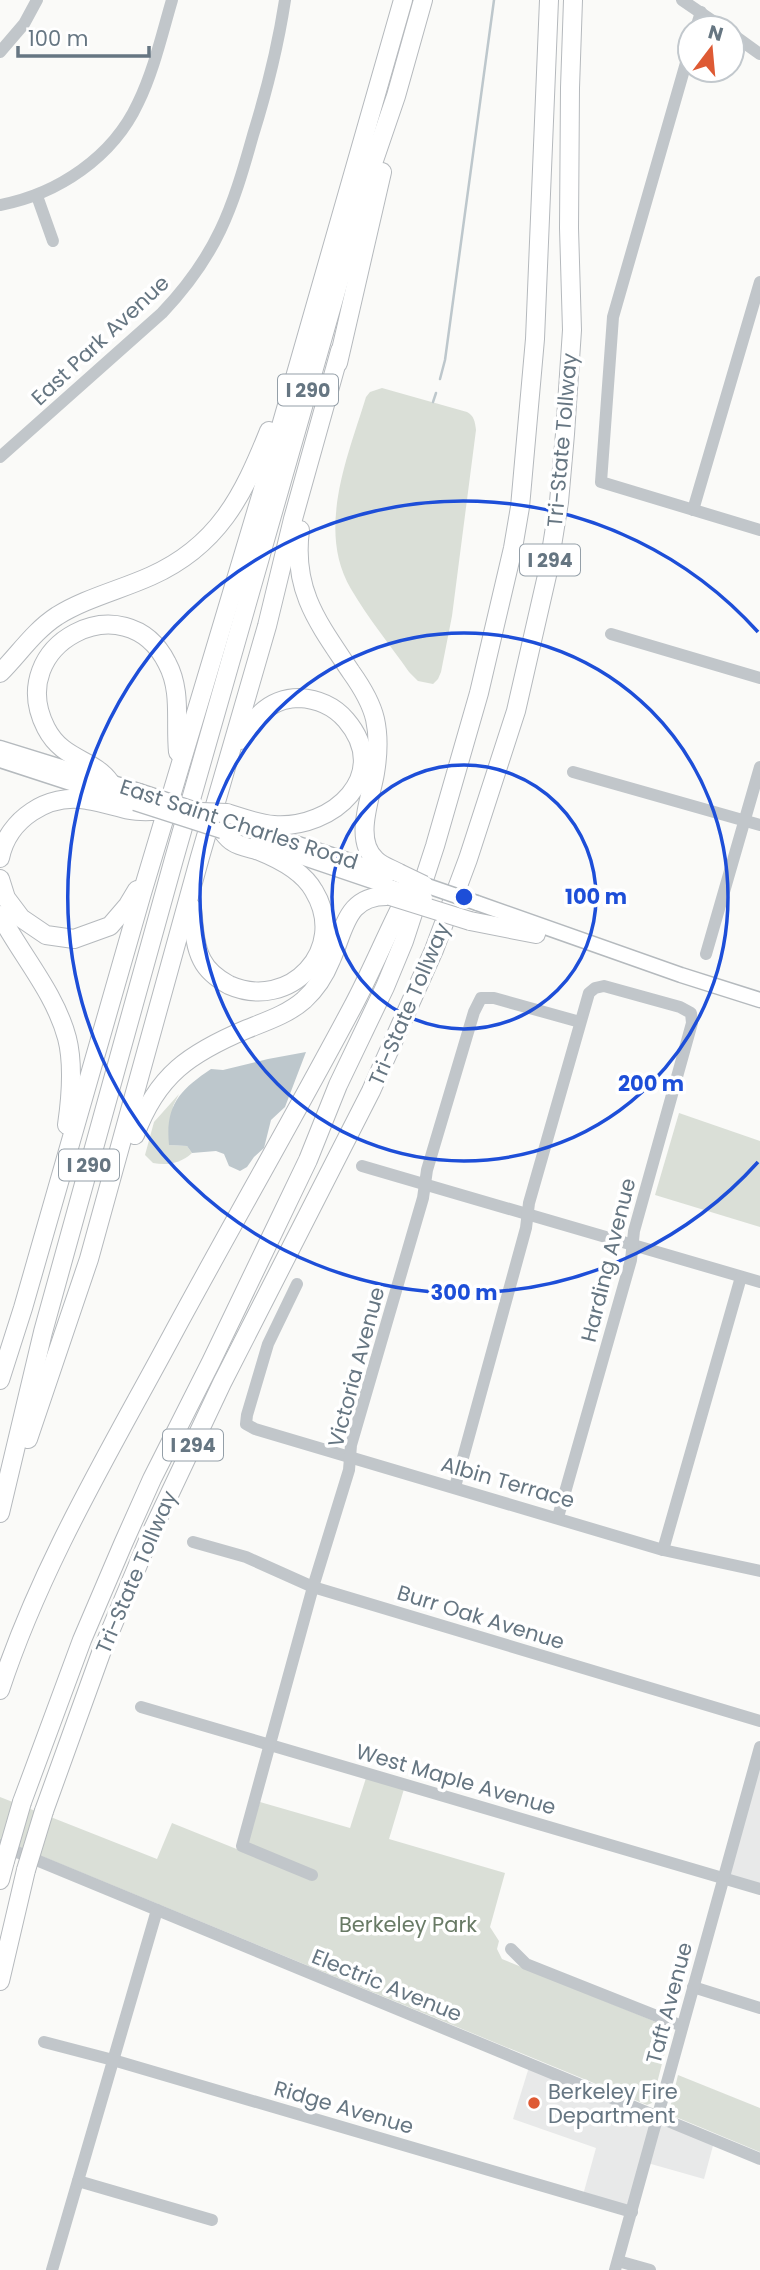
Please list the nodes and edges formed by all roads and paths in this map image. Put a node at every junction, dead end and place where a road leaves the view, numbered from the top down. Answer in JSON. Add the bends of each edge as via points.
{"nodes":[{"id":1,"x":37,"y":0,"type":"edge"},
{"id":2,"x":172,"y":0,"type":"edge"},
{"id":3,"x":285,"y":0,"type":"edge"},
{"id":4,"x":403,"y":0,"type":"edge"},
{"id":5,"x":423,"y":0,"type":"edge"},
{"id":6,"x":549,"y":0,"type":"edge"},
{"id":7,"x":573,"y":0,"type":"edge"},
{"id":8,"x":682,"y":0,"type":"edge"},
{"id":9,"x":701,"y":12,"type":"joint"},
{"id":10,"x":704,"y":14,"type":"edge"},
{"id":11,"x":0,"y":52,"type":"edge"},
{"id":12,"x":680,"y":84,"type":"edge"},
{"id":13,"x":396,"y":96,"type":"junction"},
{"id":14,"x":37,"y":195,"type":"junction"},
{"id":15,"x":0,"y":205,"type":"edge"},
{"id":16,"x":53,"y":241,"type":"dead end"},
{"id":17,"x":760,"y":282,"type":"edge"},
{"id":18,"x":309,"y":326,"type":"junction"},
{"id":19,"x":340,"y":351,"type":"junction"},
{"id":20,"x":0,"y":457,"type":"edge"},
{"id":21,"x":693,"y":510,"type":"junction"},
{"id":22,"x":760,"y":530,"type":"edge"},
{"id":23,"x":611,"y":634,"type":"dead end"},
{"id":24,"x":0,"y":673,"type":"edge"},
{"id":25,"x":760,"y":678,"type":"edge"},
{"id":26,"x":0,"y":748,"type":"edge"},
{"id":27,"x":0,"y":760,"type":"edge"},
{"id":28,"x":760,"y":767,"type":"edge"},
{"id":29,"x":180,"y":768,"type":"junction"},
{"id":30,"x":573,"y":772,"type":"dead end"},
{"id":31,"x":223,"y":778,"type":"junction"},
{"id":32,"x":110,"y":782,"type":"junction"},
{"id":33,"x":135,"y":802,"type":"junction"},
{"id":34,"x":158,"y":811,"type":"joint"},
{"id":35,"x":201,"y":812,"type":"joint"},
{"id":36,"x":225,"y":821,"type":"junction"},
{"id":37,"x":744,"y":821,"type":"junction"},
{"id":38,"x":760,"y":825,"type":"edge"},
{"id":39,"x":435,"y":846,"type":"junction"},
{"id":40,"x":0,"y":858,"type":"edge"},
{"id":41,"x":152,"y":862,"type":"junction"},
{"id":42,"x":0,"y":879,"type":"edge"},
{"id":43,"x":395,"y":883,"type":"junction"},
{"id":44,"x":424,"y":885,"type":"joint"},
{"id":45,"x":191,"y":893,"type":"junction"},
{"id":46,"x":473,"y":913,"type":"junction"},
{"id":47,"x":0,"y":915,"type":"edge"},
{"id":48,"x":536,"y":934,"type":"joint"},
{"id":49,"x":706,"y":954,"type":"dead end"},
{"id":50,"x":681,"y":975,"type":"junction"},
{"id":51,"x":760,"y":1000,"type":"edge"},
{"id":52,"x":580,"y":1022,"type":"junction"},
{"id":53,"x":362,"y":1166,"type":"dead end"},
{"id":54,"x":425,"y":1185,"type":"junction"},
{"id":55,"x":52,"y":1206,"type":"junction"},
{"id":56,"x":528,"y":1215,"type":"junction"},
{"id":57,"x":634,"y":1246,"type":"junction"},
{"id":58,"x":89,"y":1259,"type":"junction"},
{"id":59,"x":741,"y":1277,"type":"junction"},
{"id":60,"x":760,"y":1282,"type":"edge"},
{"id":61,"x":297,"y":1284,"type":"dead end"},
{"id":62,"x":0,"y":1380,"type":"edge"},
{"id":63,"x":352,"y":1457,"type":"junction"},
{"id":64,"x":10,"y":1473,"type":"junction"},
{"id":65,"x":455,"y":1487,"type":"junction"},
{"id":66,"x":0,"y":1513,"type":"edge"},
{"id":67,"x":558,"y":1517,"type":"junction"},
{"id":68,"x":193,"y":1542,"type":"dead end"},
{"id":69,"x":663,"y":1550,"type":"junction"},
{"id":70,"x":760,"y":1571,"type":"edge"},
{"id":71,"x":313,"y":1587,"type":"junction"},
{"id":72,"x":0,"y":1690,"type":"edge"},
{"id":73,"x":141,"y":1707,"type":"dead end"},
{"id":74,"x":760,"y":1721,"type":"edge"},
{"id":75,"x":271,"y":1745,"type":"junction"},
{"id":76,"x":760,"y":1747,"type":"edge"},
{"id":77,"x":2,"y":1853,"type":"edge"},
{"id":78,"x":26,"y":1870,"type":"junction"},
{"id":79,"x":312,"y":1875,"type":"dead end"},
{"id":80,"x":724,"y":1878,"type":"junction"},
{"id":81,"x":0,"y":1880,"type":"edge"},
{"id":82,"x":760,"y":1889,"type":"edge"},
{"id":83,"x":157,"y":1910,"type":"junction"},
{"id":84,"x":0,"y":1945,"type":"edge"},
{"id":85,"x":510,"y":1949,"type":"dead end"},
{"id":86,"x":0,"y":1981,"type":"edge"},
{"id":87,"x":693,"y":1987,"type":"junction"},
{"id":88,"x":760,"y":2008,"type":"edge"},
{"id":89,"x":682,"y":2026,"type":"junction"},
{"id":90,"x":44,"y":2042,"type":"dead end"},
{"id":91,"x":113,"y":2060,"type":"junction"},
{"id":92,"x":658,"y":2118,"type":"junction"},
{"id":93,"x":760,"y":2159,"type":"edge"},
{"id":94,"x":78,"y":2182,"type":"junction"},
{"id":95,"x":632,"y":2212,"type":"junction"},
{"id":96,"x":212,"y":2220,"type":"dead end"},
{"id":97,"x":616,"y":2265,"type":"edge"},
{"id":98,"x":52,"y":2270,"type":"edge"},
{"id":99,"x":650,"y":2270,"type":"edge"}],
"edges":[{"from":1,"to":11,"type":"street"},
{"from":2,"to":14,"type":"street","via":[[147,82],[125,125],[76,175]]},
{"from":3,"to":20,"type":"street","name":"East Park Avenue","via":[[275,58],[239,184],[203,263],[162,313]]},
{"from":4,"to":18,"type":"highway","number":"I 290"},
{"from":5,"to":13,"type":"highway","number":"I 290"},
{"from":6,"to":39,"type":"highway","name":"Tri-State Tollway","number":"I 294","via":[[535,339],[520,507],[479,693]]},
{"from":7,"to":78,"type":"highway","name":"Tri-State Tollway","number":"I 294","bridge":true,"via":[[572,330],[565,434],[548,571],[516,711],[434,950],[371,1091],[222,1383],[148,1540],[101,1653]]},
{"from":8,"to":9,"type":"street"},
{"from":9,"to":10,"type":"street"},
{"from":12,"to":21,"type":"street","via":[[613,317],[601,482]]},
{"from":13,"to":19,"type":"highway"},
{"from":13,"to":64,"type":"highway","number":"I 290","via":[[370,172],[170,872],[43,1332]]},
{"from":14,"to":15,"type":"street"},
{"from":14,"to":16,"type":"street"},
{"from":17,"to":21,"type":"street"},
{"from":18,"to":24,"type":"highway","via":[[254,468],[232,510],[210,537],[166,569],[55,617]]},
{"from":18,"to":29,"type":"highway","number":"I 290"},
{"from":19,"to":31,"type":"highway"},
{"from":19,"to":43,"type":"highway","via":[[301,519],[299,568],[308,606],[358,682],[375,718],[377,756],[365,842]]},
{"from":21,"to":22,"type":"street"},
{"from":23,"to":25,"type":"street"},
{"from":26,"to":32,"type":"main road","name":"East Saint Charles Road"},
{"from":27,"to":33,"type":"main road","name":"East Saint Charles Road"},
{"from":28,"to":37,"type":"street"},
{"from":29,"to":32,"type":"highway","via":[[176,691],[167,662],[155,645],[136,632],[93,626],[71,634],[51,652],[39,679],[38,700],[46,728],[60,747],[103,772]]},
{"from":29,"to":41,"type":"highway","number":"I 290"},
{"from":30,"to":37,"type":"street"},
{"from":31,"to":36,"type":"highway","via":[[254,718],[290,698],[309,698],[340,713],[354,729],[363,752],[353,792],[328,814],[302,823],[273,825]]},
{"from":31,"to":45,"type":"highway"},
{"from":32,"to":33,"type":"main road","name":"East Saint Charles Road"},
{"from":33,"to":34,"type":"highway","bridge":true},
{"from":33,"to":35,"type":"main road","name":"East Saint Charles Road","bridge":true},
{"from":33,"to":40,"type":"highway","via":[[67,799],[49,803],[17,824]]},
{"from":34,"to":36,"type":"main road","name":"East Saint Charles Road","bridge":true},
{"from":35,"to":36,"type":"highway","bridge":true},
{"from":36,"to":43,"type":"main road","name":"East Saint Charles Road"},
{"from":36,"to":45,"type":"highway","via":[[233,842],[273,856],[307,880],[325,924],[317,957],[306,972],[281,988],[246,991],[219,979],[201,959]]},
{"from":37,"to":38,"type":"street"},
{"from":37,"to":49,"type":"street"},
{"from":39,"to":72,"type":"highway","via":[[353,1006],[62,1540],[20,1632]]},
{"from":39,"to":77,"type":"highway","name":"Tri-State Tollway","number":"I 294","bridge":true,"via":[[404,941],[308,1160],[128,1533],[82,1640]]},
{"from":41,"to":42,"type":"highway","via":[[128,905],[110,926],[74,939],[46,935],[21,918],[6,898]]},
{"from":41,"to":55,"type":"highway","number":"I 290"},
{"from":43,"to":44,"type":"highway","bridge":true},
{"from":43,"to":46,"type":"highway","bridge":true},
{"from":43,"to":58,"type":"highway","via":[[353,910],[324,974],[303,1000],[287,1012],[198,1051],[160,1086],[142,1115],[102,1242]]},
{"from":44,"to":46,"type":"main road","bridge":true},
{"from":45,"to":58,"type":"highway"},
{"from":46,"to":48,"type":"highway"},
{"from":46,"to":50,"type":"main road"},
{"from":47,"to":55,"type":"highway","via":[[52,1002],[71,1061],[69,1113]]},
{"from":48,"to":50,"type":"main road"},
{"from":50,"to":51,"type":"main road"},
{"from":52,"to":54,"type":"street","name":"Victoria Avenue","via":[[481,998]]},
{"from":52,"to":56,"type":"street"},
{"from":52,"to":57,"type":"street","name":"Harding Avenue","via":[[589,993],[604,986],[691,1013],[634,1231]]},
{"from":53,"to":54,"type":"street"},
{"from":54,"to":56,"type":"street"},
{"from":54,"to":63,"type":"street","name":"Victoria Avenue","via":[[351,1445]]},
{"from":55,"to":62,"type":"highway","number":"I 290"},
{"from":56,"to":57,"type":"street"},
{"from":56,"to":65,"type":"street"},
{"from":57,"to":59,"type":"street"},
{"from":57,"to":67,"type":"street","name":"Harding Avenue"},
{"from":58,"to":64,"type":"highway","via":[[29,1436]]},
{"from":59,"to":60,"type":"street"},
{"from":59,"to":69,"type":"street"},
{"from":61,"to":63,"type":"street","name":"Albin Terrace","via":[[268,1344],[247,1424]]},
{"from":63,"to":65,"type":"street","name":"Albin Terrace"},
{"from":63,"to":71,"type":"street","name":"Victoria Avenue"},
{"from":64,"to":66,"type":"highway","number":"I 290"},
{"from":65,"to":67,"type":"street","name":"Albin Terrace"},
{"from":67,"to":69,"type":"street","name":"Albin Terrace"},
{"from":68,"to":71,"type":"street","name":"Burr Oak Avenue","via":[[246,1557]]},
{"from":69,"to":70,"type":"street","name":"Albin Terrace"},
{"from":71,"to":74,"type":"street","name":"Burr Oak Avenue"},
{"from":71,"to":75,"type":"street","name":"Victoria Avenue"},
{"from":73,"to":75,"type":"street","name":"West Maple Avenue"},
{"from":75,"to":79,"type":"street","name":"Victoria Avenue","via":[[242,1846]]},
{"from":75,"to":80,"type":"street","name":"West Maple Avenue"},
{"from":76,"to":80,"type":"street","name":"Taft Avenue"},
{"from":77,"to":81,"type":"highway","name":"Tri-State Tollway","number":"I 294"},
{"from":77,"to":83,"type":"street","name":"Electric Avenue"},
{"from":78,"to":84,"type":"highway","name":"Tri-State Tollway","number":"I 294"},
{"from":78,"to":86,"type":"highway"},
{"from":80,"to":82,"type":"street","name":"West Maple Avenue"},
{"from":80,"to":87,"type":"street","name":"Taft Avenue"},
{"from":83,"to":91,"type":"street"},
{"from":83,"to":92,"type":"street","name":"Electric Avenue"},
{"from":85,"to":89,"type":"street","via":[[526,1964]]},
{"from":87,"to":88,"type":"street"},
{"from":87,"to":89,"type":"street","name":"Taft Avenue"},
{"from":89,"to":92,"type":"street","name":"Taft Avenue"},
{"from":90,"to":91,"type":"street","name":"Ridge Avenue"},
{"from":91,"to":94,"type":"street"},
{"from":91,"to":95,"type":"street","name":"Ridge Avenue"},
{"from":92,"to":93,"type":"street","name":"Electric Avenue"},
{"from":92,"to":95,"type":"street","name":"Taft Avenue"},
{"from":94,"to":96,"type":"street"},
{"from":94,"to":98,"type":"street"},
{"from":95,"to":97,"type":"street","name":"Taft Avenue"},
{"from":97,"to":99,"type":"street"}]}
